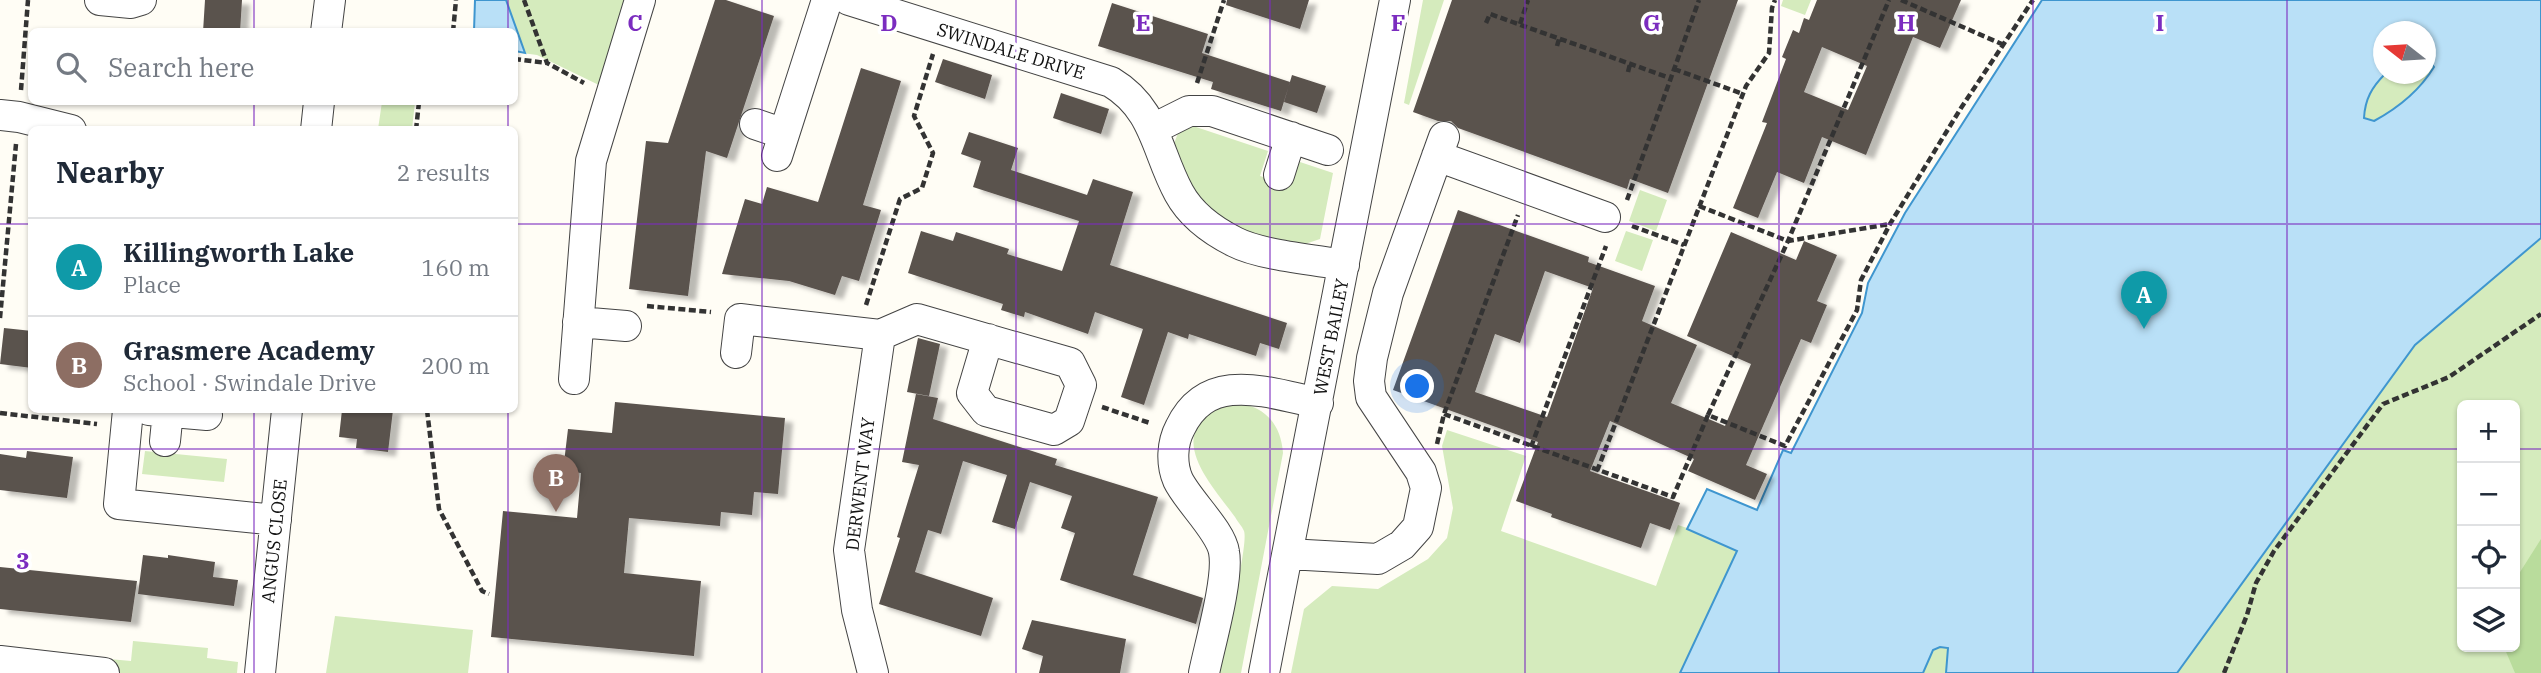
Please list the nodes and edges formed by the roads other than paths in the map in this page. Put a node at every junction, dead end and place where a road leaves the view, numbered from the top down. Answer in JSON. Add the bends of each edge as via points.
{"nodes":[{"id":1,"x":100,"y":0,"type":"edge"},
{"id":2,"x":141,"y":0,"type":"edge"},
{"id":3,"x":330,"y":0,"type":"edge"},
{"id":4,"x":640,"y":0,"type":"edge"},
{"id":5,"x":827,"y":0,"type":"edge"},
{"id":6,"x":849,"y":0,"type":"edge"},
{"id":7,"x":1395,"y":0,"type":"edge"},
{"id":8,"x":326,"y":28,"type":"edge"},
{"id":9,"x":319,"y":105,"type":"edge"},
{"id":10,"x":9,"y":116,"type":"edge"},
{"id":11,"x":755,"y":124,"type":"dead end"},
{"id":12,"x":53,"y":126,"type":"edge"},
{"id":13,"x":316,"y":126,"type":"edge"},
{"id":14,"x":1153,"y":129,"type":"junction"},
{"id":15,"x":1291,"y":137,"type":"junction"},
{"id":16,"x":1328,"y":150,"type":"dead end"},
{"id":17,"x":1279,"y":175,"type":"dead end"},
{"id":18,"x":1612,"y":219,"type":"road end"},
{"id":19,"x":1344,"y":265,"type":"junction"},
{"id":20,"x":631,"y":315,"type":"road end"},
{"id":21,"x":578,"y":322,"type":"junction"},
{"id":22,"x":868,"y":334,"type":"junction"},
{"id":23,"x":988,"y":339,"type":"junction"},
{"id":24,"x":736,"y":353,"type":"dead end"},
{"id":25,"x":574,"y":379,"type":"dead end"},
{"id":26,"x":1318,"y":402,"type":"junction"},
{"id":27,"x":287,"y":413,"type":"edge"},
{"id":28,"x":207,"y":415,"type":"dead end"},
{"id":29,"x":147,"y":420,"type":"edge"},
{"id":30,"x":276,"y":520,"type":"junction"},
{"id":31,"x":1288,"y":554,"type":"junction"},
{"id":32,"x":0,"y":661,"type":"edge"},
{"id":33,"x":74,"y":671,"type":"edge"},
{"id":34,"x":104,"y":673,"type":"edge"},
{"id":35,"x":260,"y":673,"type":"edge"},
{"id":36,"x":873,"y":673,"type":"edge"},
{"id":37,"x":1204,"y":673,"type":"edge"},
{"id":38,"x":1264,"y":673,"type":"edge"}],
"edges":[{"from":1,"to":2,"type":"street"},
{"from":3,"to":8,"type":"street"},
{"from":4,"to":21,"type":"street","via":[[591,161]]},
{"from":5,"to":11,"type":"street","via":[[781,145]]},
{"from":6,"to":14,"type":"street","name":"SWINDALE DRIVE","via":[[1111,82],[1139,105]]},
{"from":7,"to":19,"type":"street","name":"WEST BAILEY"},
{"from":9,"to":13,"type":"street"},
{"from":10,"to":12,"type":"street"},
{"from":14,"to":15,"type":"street","via":[[1189,111],[1212,111]]},
{"from":14,"to":19,"type":"street","name":"SWINDALE DRIVE","via":[[1180,194],[1206,224],[1238,244]]},
{"from":15,"to":16,"type":"street"},
{"from":15,"to":17,"type":"street"},
{"from":18,"to":31,"type":"street","via":[[1528,189],[1441,147],[1388,293],[1369,381],[1371,397],[1421,472],[1426,488],[1418,527],[1402,545],[1378,559]]},
{"from":19,"to":26,"type":"street","name":"WEST BAILEY"},
{"from":20,"to":21,"type":"street"},
{"from":21,"to":25,"type":"street"},
{"from":22,"to":23,"type":"street","via":[[917,319]]},
{"from":22,"to":24,"type":"street","via":[[740,319]]},
{"from":22,"to":36,"type":"street","name":"DERWENT WAY","via":[[849,550],[857,610]]},
{"from":23,"to":23,"type":"street","via":[[972,393],[986,411],[1054,430],[1069,421],[1081,385],[1070,363]]},
{"from":26,"to":31,"type":"street","name":"WEST BAILEY"},
{"from":26,"to":37,"type":"street","via":[[1233,389],[1199,402],[1178,432],[1174,457],[1178,479],[1224,550],[1225,569]]},
{"from":27,"to":30,"type":"street","name":"ANGUS CLOSE"},
{"from":28,"to":29,"type":"street"},
{"from":29,"to":30,"type":"street","via":[[118,504]]},
{"from":30,"to":35,"type":"street","name":"ANGUS CLOSE"},
{"from":31,"to":38,"type":"street","name":"WEST BAILEY"},
{"from":32,"to":33,"type":"street"},
{"from":33,"to":34,"type":"street"}]}
